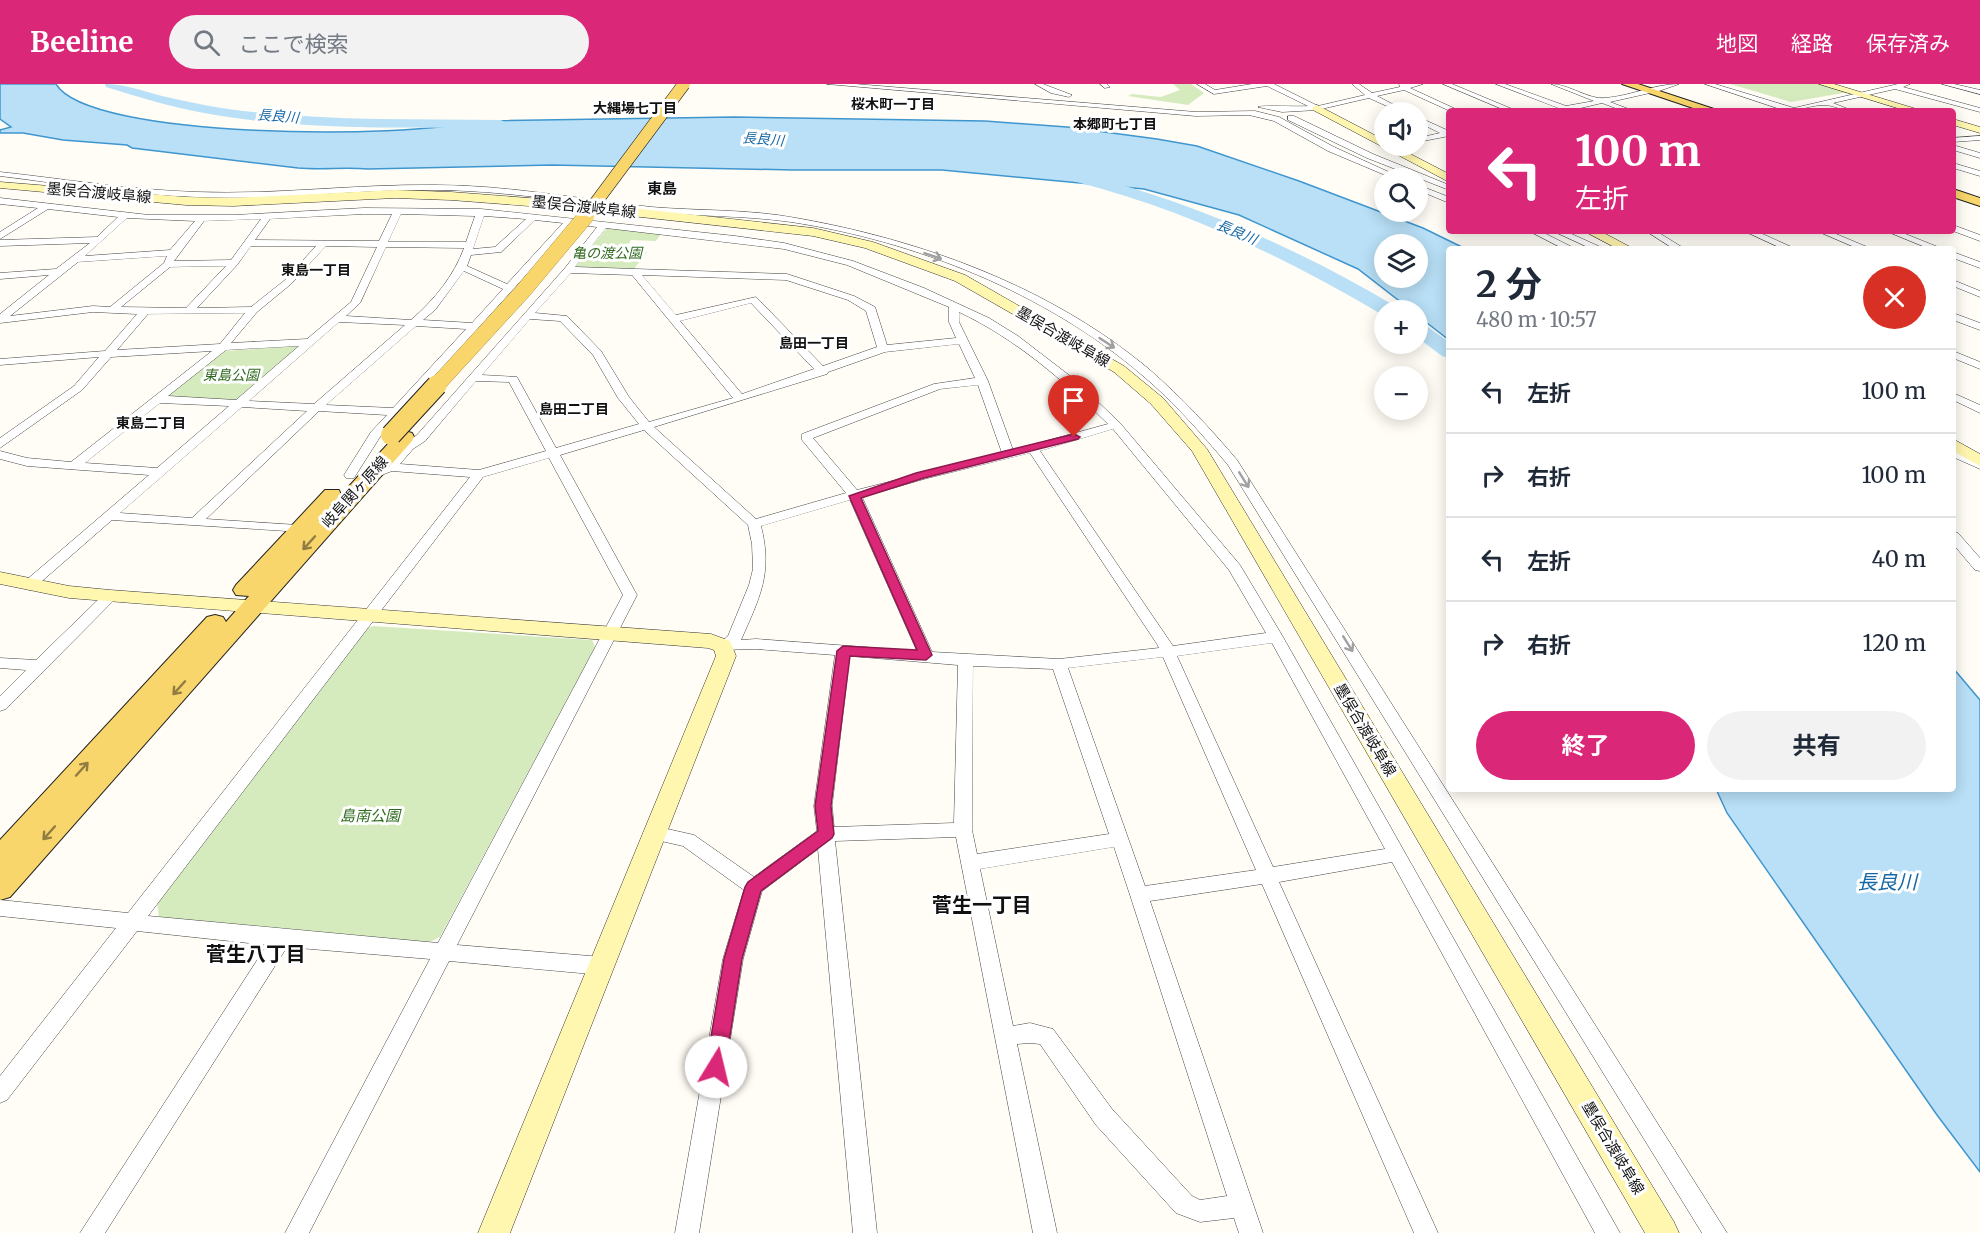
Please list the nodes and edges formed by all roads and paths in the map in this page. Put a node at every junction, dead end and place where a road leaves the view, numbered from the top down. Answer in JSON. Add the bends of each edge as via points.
{"nodes":[{"id":1,"x":684,"y":84,"type":"edge"},
{"id":2,"x":694,"y":84,"type":"edge"},
{"id":3,"x":830,"y":84,"type":"edge"},
{"id":4,"x":886,"y":84,"type":"edge"},
{"id":5,"x":1038,"y":84,"type":"edge"},
{"id":6,"x":1200,"y":84,"type":"edge"},
{"id":7,"x":1267,"y":84,"type":"edge"},
{"id":8,"x":1355,"y":84,"type":"edge"},
{"id":9,"x":1420,"y":84,"type":"edge"},
{"id":10,"x":1446,"y":84,"type":"edge"},
{"id":11,"x":1499,"y":84,"type":"edge"},
{"id":12,"x":1554,"y":84,"type":"edge"},
{"id":13,"x":1627,"y":84,"type":"edge"},
{"id":14,"x":1636,"y":84,"type":"edge"},
{"id":15,"x":1676,"y":84,"type":"edge"},
{"id":16,"x":1708,"y":84,"type":"edge"},
{"id":17,"x":1824,"y":84,"type":"edge"},
{"id":18,"x":1882,"y":84,"type":"edge"},
{"id":19,"x":1907,"y":84,"type":"edge"},
{"id":20,"x":1945,"y":84,"type":"edge"},
{"id":21,"x":1403,"y":86,"type":"edge"},
{"id":22,"x":1894,"y":87,"type":"junction"},
{"id":23,"x":1654,"y":90,"type":"junction"},
{"id":24,"x":921,"y":91,"type":"junction"},
{"id":25,"x":1980,"y":92,"type":"edge"},
{"id":26,"x":1864,"y":94,"type":"junction"},
{"id":27,"x":1371,"y":96,"type":"junction"},
{"id":28,"x":1602,"y":101,"type":"junction"},
{"id":29,"x":1384,"y":102,"type":"edge"},
{"id":30,"x":1826,"y":103,"type":"junction"},
{"id":31,"x":1157,"y":106,"type":"junction"},
{"id":32,"x":1248,"y":106,"type":"junction"},
{"id":33,"x":1317,"y":108,"type":"junction"},
{"id":34,"x":1449,"y":108,"type":"edge"},
{"id":35,"x":1506,"y":108,"type":"edge"},
{"id":36,"x":1564,"y":108,"type":"edge"},
{"id":37,"x":1576,"y":108,"type":"edge"},
{"id":38,"x":1622,"y":108,"type":"edge"},
{"id":39,"x":1705,"y":108,"type":"edge"},
{"id":40,"x":1713,"y":108,"type":"edge"},
{"id":41,"x":1784,"y":108,"type":"edge"},
{"id":42,"x":1806,"y":108,"type":"edge"},
{"id":43,"x":1840,"y":108,"type":"edge"},
{"id":44,"x":1908,"y":108,"type":"edge"},
{"id":45,"x":1980,"y":110,"type":"edge"},
{"id":46,"x":1256,"y":113,"type":"junction"},
{"id":47,"x":1956,"y":123,"type":"edge"},
{"id":48,"x":1428,"y":124,"type":"edge"},
{"id":49,"x":1980,"y":130,"type":"edge"},
{"id":50,"x":1446,"y":133,"type":"edge"},
{"id":51,"x":1446,"y":134,"type":"edge"},
{"id":52,"x":1428,"y":138,"type":"edge"},
{"id":53,"x":1980,"y":138,"type":"edge"},
{"id":54,"x":1374,"y":139,"type":"edge"},
{"id":55,"x":1956,"y":140,"type":"edge"},
{"id":56,"x":1956,"y":148,"type":"edge"},
{"id":57,"x":1407,"y":156,"type":"edge"},
{"id":58,"x":1980,"y":156,"type":"edge"},
{"id":59,"x":1956,"y":166,"type":"edge"},
{"id":60,"x":1375,"y":168,"type":"edge"},
{"id":61,"x":0,"y":174,"type":"edge"},
{"id":62,"x":1980,"y":174,"type":"edge"},
{"id":63,"x":1446,"y":176,"type":"edge"},
{"id":64,"x":0,"y":184,"type":"edge"},
{"id":65,"x":1446,"y":187,"type":"edge"},
{"id":66,"x":1428,"y":191,"type":"edge"},
{"id":67,"x":1956,"y":192,"type":"edge"},
{"id":68,"x":1446,"y":199,"type":"edge"},
{"id":69,"x":1980,"y":200,"type":"edge"},
{"id":70,"x":0,"y":201,"type":"edge"},
{"id":71,"x":47,"y":206,"type":"junction"},
{"id":72,"x":398,"y":211,"type":"junction"},
{"id":73,"x":481,"y":212,"type":"junction"},
{"id":74,"x":125,"y":215,"type":"junction"},
{"id":75,"x":268,"y":216,"type":"junction"},
{"id":76,"x":534,"y":216,"type":"junction"},
{"id":77,"x":201,"y":219,"type":"junction"},
{"id":78,"x":571,"y":220,"type":"junction"},
{"id":79,"x":604,"y":224,"type":"junction"},
{"id":80,"x":1956,"y":232,"type":"edge"},
{"id":81,"x":1539,"y":234,"type":"edge"},
{"id":82,"x":1564,"y":234,"type":"edge"},
{"id":83,"x":1596,"y":234,"type":"edge"},
{"id":84,"x":1655,"y":234,"type":"edge"},
{"id":85,"x":1755,"y":234,"type":"edge"},
{"id":86,"x":1829,"y":234,"type":"edge"},
{"id":87,"x":1898,"y":234,"type":"edge"},
{"id":88,"x":0,"y":236,"type":"edge"},
{"id":89,"x":99,"y":240,"type":"junction"},
{"id":90,"x":0,"y":243,"type":"edge"},
{"id":91,"x":10,"y":243,"type":"junction"},
{"id":92,"x":249,"y":243,"type":"junction"},
{"id":93,"x":384,"y":244,"type":"junction"},
{"id":94,"x":322,"y":245,"type":"junction"},
{"id":95,"x":1565,"y":246,"type":"edge"},
{"id":96,"x":1593,"y":246,"type":"edge"},
{"id":97,"x":1622,"y":246,"type":"edge"},
{"id":98,"x":1675,"y":246,"type":"edge"},
{"id":99,"x":1784,"y":246,"type":"edge"},
{"id":100,"x":1859,"y":246,"type":"edge"},
{"id":101,"x":1930,"y":246,"type":"edge"},
{"id":102,"x":1966,"y":247,"type":"edge"},
{"id":103,"x":0,"y":249,"type":"edge"},
{"id":104,"x":469,"y":249,"type":"junction"},
{"id":105,"x":173,"y":254,"type":"junction"},
{"id":106,"x":74,"y":260,"type":"junction"},
{"id":107,"x":234,"y":263,"type":"junction"},
{"id":108,"x":168,"y":264,"type":"junction"},
{"id":109,"x":1980,"y":265,"type":"edge"},
{"id":110,"x":462,"y":267,"type":"junction"},
{"id":111,"x":568,"y":270,"type":"junction"},
{"id":112,"x":58,"y":272,"type":"junction"},
{"id":113,"x":634,"y":273,"type":"junction"},
{"id":114,"x":0,"y":276,"type":"edge"},
{"id":115,"x":1956,"y":284,"type":"edge"},
{"id":116,"x":510,"y":290,"type":"junction"},
{"id":117,"x":1980,"y":294,"type":"edge"},
{"id":118,"x":954,"y":305,"type":"junction"},
{"id":119,"x":114,"y":308,"type":"junction"},
{"id":120,"x":189,"y":310,"type":"junction"},
{"id":121,"x":253,"y":310,"type":"junction"},
{"id":122,"x":145,"y":311,"type":"junction"},
{"id":123,"x":528,"y":316,"type":"junction"},
{"id":124,"x":1956,"y":317,"type":"edge"},
{"id":125,"x":0,"y":319,"type":"edge"},
{"id":126,"x":337,"y":319,"type":"junction"},
{"id":127,"x":674,"y":319,"type":"junction"},
{"id":128,"x":415,"y":323,"type":"junction"},
{"id":129,"x":475,"y":326,"type":"junction"},
{"id":130,"x":1980,"y":327,"type":"edge"},
{"id":131,"x":963,"y":340,"type":"junction"},
{"id":132,"x":309,"y":342,"type":"junction"},
{"id":133,"x":221,"y":349,"type":"junction"},
{"id":134,"x":883,"y":349,"type":"junction"},
{"id":135,"x":107,"y":355,"type":"junction"},
{"id":136,"x":1956,"y":355,"type":"edge"},
{"id":137,"x":0,"y":362,"type":"edge"},
{"id":138,"x":1977,"y":363,"type":"edge"},
{"id":139,"x":1956,"y":367,"type":"edge"},
{"id":140,"x":822,"y":372,"type":"junction"},
{"id":141,"x":473,"y":378,"type":"junction"},
{"id":142,"x":982,"y":381,"type":"junction"},
{"id":143,"x":1956,"y":398,"type":"edge"},
{"id":144,"x":156,"y":399,"type":"junction"},
{"id":145,"x":740,"y":399,"type":"junction"},
{"id":146,"x":239,"y":404,"type":"junction"},
{"id":147,"x":316,"y":408,"type":"junction"},
{"id":148,"x":1980,"y":410,"type":"edge"},
{"id":149,"x":1116,"y":425,"type":"junction"},
{"id":150,"x":646,"y":426,"type":"junction"},
{"id":151,"x":397,"y":428,"type":"junction"},
{"id":152,"x":0,"y":444,"type":"edge"},
{"id":153,"x":1956,"y":446,"type":"edge"},
{"id":154,"x":1034,"y":449,"type":"junction"},
{"id":155,"x":554,"y":452,"type":"junction"},
{"id":156,"x":1956,"y":453,"type":"edge"},
{"id":157,"x":1008,"y":454,"type":"junction"},
{"id":158,"x":0,"y":455,"type":"edge"},
{"id":159,"x":1980,"y":463,"type":"edge"},
{"id":160,"x":74,"y":465,"type":"junction"},
{"id":161,"x":392,"y":467,"type":"junction"},
{"id":162,"x":160,"y":472,"type":"junction"},
{"id":163,"x":479,"y":474,"type":"junction"},
{"id":164,"x":359,"y":476,"type":"junction"},
{"id":165,"x":855,"y":496,"type":"junction"},
{"id":166,"x":112,"y":516,"type":"junction"},
{"id":167,"x":196,"y":521,"type":"junction"},
{"id":168,"x":754,"y":524,"type":"junction"},
{"id":169,"x":298,"y":529,"type":"junction"},
{"id":170,"x":1956,"y":539,"type":"edge"},
{"id":171,"x":1980,"y":566,"type":"edge"},
{"id":172,"x":0,"y":578,"type":"edge"},
{"id":173,"x":29,"y":585,"type":"junction"},
{"id":174,"x":110,"y":596,"type":"junction"},
{"id":175,"x":241,"y":606,"type":"junction"},
{"id":176,"x":370,"y":615,"type":"junction"},
{"id":177,"x":609,"y":633,"type":"junction"},
{"id":178,"x":1276,"y":637,"type":"junction"},
{"id":179,"x":723,"y":646,"type":"junction"},
{"id":180,"x":843,"y":651,"type":"junction"},
{"id":181,"x":1167,"y":651,"type":"junction"},
{"id":182,"x":926,"y":655,"type":"junction"},
{"id":183,"x":966,"y":660,"type":"junction"},
{"id":184,"x":0,"y":663,"type":"edge"},
{"id":185,"x":1059,"y":664,"type":"junction"},
{"id":186,"x":40,"y":666,"type":"junction"},
{"id":187,"x":0,"y":705,"type":"edge"},
{"id":188,"x":963,"y":830,"type":"junction"},
{"id":189,"x":654,"y":833,"type":"junction"},
{"id":190,"x":826,"y":834,"type":"junction"},
{"id":191,"x":1120,"y":839,"type":"junction"},
{"id":192,"x":1396,"y":854,"type":"junction"},
{"id":193,"x":0,"y":859,"type":"edge"},
{"id":194,"x":970,"y":863,"type":"junction"},
{"id":195,"x":1267,"y":876,"type":"junction"},
{"id":196,"x":754,"y":887,"type":"junction"},
{"id":197,"x":0,"y":888,"type":"edge"},
{"id":198,"x":1139,"y":895,"type":"junction"},
{"id":199,"x":0,"y":908,"type":"edge"},
{"id":200,"x":132,"y":922,"type":"junction"},
{"id":201,"x":282,"y":938,"type":"junction"},
{"id":202,"x":444,"y":954,"type":"junction"},
{"id":203,"x":602,"y":966,"type":"junction"},
{"id":204,"x":1007,"y":1036,"type":"junction"},
{"id":205,"x":0,"y":1093,"type":"edge"},
{"id":206,"x":1242,"y":1205,"type":"junction"},
{"id":207,"x":92,"y":1233,"type":"edge"},
{"id":208,"x":297,"y":1233,"type":"edge"},
{"id":209,"x":494,"y":1233,"type":"edge"},
{"id":210,"x":687,"y":1233,"type":"edge"},
{"id":211,"x":865,"y":1233,"type":"edge"},
{"id":212,"x":1045,"y":1233,"type":"edge"},
{"id":213,"x":1251,"y":1233,"type":"edge"},
{"id":214,"x":1426,"y":1233,"type":"edge"},
{"id":215,"x":1608,"y":1233,"type":"edge"},
{"id":216,"x":1664,"y":1233,"type":"edge"},
{"id":217,"x":1715,"y":1233,"type":"edge"}],
"edges":[{"from":1,"to":151,"type":"main road","name":"岐阜関ヶ原線","bridge":true,"via":[[581,223]]},
{"from":2,"to":151,"type":"main road","name":"岐阜関ヶ原線","via":[[593,223],[536,292]]},
{"from":3,"to":24,"type":"street"},
{"from":4,"to":24,"type":"street"},
{"from":5,"to":31,"type":"street","via":[[1071,96]]},
{"from":6,"to":7,"type":"street","via":[[1214,92]]},
{"from":7,"to":33,"type":"street"},
{"from":8,"to":27,"type":"street"},
{"from":9,"to":21,"type":"street"},
{"from":10,"to":35,"type":"street"},
{"from":11,"to":36,"type":"street"},
{"from":12,"to":28,"type":"street"},
{"from":13,"to":23,"type":"main road"},
{"from":14,"to":23,"type":"main road"},
{"from":15,"to":23,"type":"street"},
{"from":16,"to":41,"type":"street"},
{"from":17,"to":26,"type":"main road"},
{"from":18,"to":22,"type":"street"},
{"from":19,"to":22,"type":"street"},
{"from":20,"to":25,"type":"street"},
{"from":21,"to":27,"type":"street"},
{"from":21,"to":34,"type":"street"},
{"from":22,"to":26,"type":"street"},
{"from":22,"to":45,"type":"street"},
{"from":23,"to":28,"type":"street"},
{"from":23,"to":39,"type":"main road"},
{"from":23,"to":40,"type":"main road"},
{"from":24,"to":46,"type":"street","via":[[1196,114]]},
{"from":26,"to":30,"type":"street"},
{"from":26,"to":44,"type":"main road"},
{"from":27,"to":29,"type":"street"},
{"from":27,"to":33,"type":"street"},
{"from":28,"to":37,"type":"street"},
{"from":28,"to":38,"type":"street"},
{"from":30,"to":42,"type":"street"},
{"from":30,"to":43,"type":"street"},
{"from":31,"to":32,"type":"street"},
{"from":31,"to":46,"type":"street"},
{"from":32,"to":33,"type":"street","via":[[1282,110]]},
{"from":32,"to":65,"type":"street","via":[[1279,112]]},
{"from":33,"to":54,"type":"main road"},
{"from":46,"to":60,"type":"street"},
{"from":47,"to":49,"type":"main road"},
{"from":48,"to":50,"type":"street"},
{"from":51,"to":52,"type":"street"},
{"from":53,"to":55,"type":"street"},
{"from":56,"to":58,"type":"street"},
{"from":57,"to":63,"type":"main road"},
{"from":59,"to":62,"type":"street"},
{"from":61,"to":217,"type":"street","one_way":true,"via":[[196,195],[454,188],[663,210],[754,214],[854,232],[939,258],[1021,293],[1084,328],[1170,392],[1233,463]]},
{"from":64,"to":216,"type":"main road","name":"墨俣合渡岐阜線","via":[[186,201],[395,194],[451,196],[813,232],[869,245],[960,278],[1119,369],[1157,401],[1199,449]]},
{"from":66,"to":68,"type":"street"},
{"from":67,"to":69,"type":"main road"},
{"from":70,"to":71,"type":"street"},
{"from":71,"to":74,"type":"street"},
{"from":71,"to":88,"type":"street"},
{"from":72,"to":73,"type":"street"},
{"from":72,"to":75,"type":"street"},
{"from":72,"to":93,"type":"street"},
{"from":73,"to":76,"type":"street"},
{"from":73,"to":104,"type":"street"},
{"from":74,"to":77,"type":"street"},
{"from":74,"to":89,"type":"street"},
{"from":75,"to":77,"type":"street"},
{"from":75,"to":92,"type":"street"},
{"from":76,"to":78,"type":"street"},
{"from":76,"to":104,"type":"street","via":[[498,250]]},
{"from":77,"to":105,"type":"street"},
{"from":78,"to":79,"type":"street"},
{"from":78,"to":116,"type":"street"},
{"from":79,"to":111,"type":"street"},
{"from":79,"to":118,"type":"street","via":[[735,239],[819,254]]},
{"from":80,"to":102,"type":"street"},
{"from":81,"to":95,"type":"street"},
{"from":82,"to":96,"type":"street"},
{"from":83,"to":97,"type":"main road"},
{"from":84,"to":98,"type":"street"},
{"from":85,"to":99,"type":"street"},
{"from":86,"to":100,"type":"street"},
{"from":87,"to":101,"type":"street"},
{"from":89,"to":91,"type":"street"},
{"from":89,"to":106,"type":"street"},
{"from":90,"to":91,"type":"street"},
{"from":91,"to":103,"type":"street"},
{"from":92,"to":94,"type":"street"},
{"from":92,"to":107,"type":"street"},
{"from":93,"to":94,"type":"street"},
{"from":93,"to":104,"type":"street"},
{"from":93,"to":126,"type":"street","via":[[355,303]]},
{"from":94,"to":121,"type":"street","via":[[288,282]]},
{"from":102,"to":109,"type":"street"},
{"from":104,"to":110,"type":"street"},
{"from":105,"to":106,"type":"street"},
{"from":105,"to":108,"type":"street"},
{"from":106,"to":112,"type":"street"},
{"from":107,"to":108,"type":"street"},
{"from":107,"to":120,"type":"street"},
{"from":108,"to":119,"type":"street"},
{"from":110,"to":116,"type":"street"},
{"from":110,"to":128,"type":"street"},
{"from":111,"to":113,"type":"street"},
{"from":111,"to":123,"type":"street"},
{"from":112,"to":114,"type":"street"},
{"from":112,"to":125,"type":"street"},
{"from":113,"to":127,"type":"street"},
{"from":113,"to":134,"type":"street","via":[[788,277],[851,298],[870,309]]},
{"from":115,"to":117,"type":"street"},
{"from":116,"to":129,"type":"street"},
{"from":118,"to":131,"type":"street","via":[[954,322]]},
{"from":118,"to":149,"type":"street","via":[[1014,338],[1070,381]]},
{"from":119,"to":122,"type":"street"},
{"from":119,"to":125,"type":"street"},
{"from":120,"to":121,"type":"street"},
{"from":120,"to":122,"type":"street"},
{"from":121,"to":133,"type":"street"},
{"from":122,"to":135,"type":"street"},
{"from":123,"to":141,"type":"street"},
{"from":123,"to":150,"type":"street","via":[[563,318],[597,353]]},
{"from":124,"to":130,"type":"street"},
{"from":126,"to":128,"type":"street"},
{"from":126,"to":132,"type":"street"},
{"from":127,"to":140,"type":"street","via":[[753,299]]},
{"from":127,"to":145,"type":"street"},
{"from":128,"to":129,"type":"street"},
{"from":128,"to":147,"type":"street"},
{"from":129,"to":151,"type":"street"},
{"from":131,"to":134,"type":"street"},
{"from":131,"to":142,"type":"street"},
{"from":132,"to":133,"type":"street"},
{"from":132,"to":146,"type":"street"},
{"from":133,"to":135,"type":"street"},
{"from":133,"to":144,"type":"street"},
{"from":134,"to":140,"type":"street"},
{"from":135,"to":137,"type":"street"},
{"from":135,"to":152,"type":"street","via":[[78,388]]},
{"from":136,"to":138,"type":"street"},
{"from":138,"to":139,"type":"street"},
{"from":140,"to":145,"type":"street"},
{"from":141,"to":155,"type":"street","via":[[513,380]]},
{"from":141,"to":161,"type":"street"},
{"from":142,"to":157,"type":"street"},
{"from":142,"to":165,"type":"street","via":[[938,386],[806,437]]},
{"from":143,"to":148,"type":"street"},
{"from":144,"to":146,"type":"street"},
{"from":144,"to":160,"type":"street"},
{"from":145,"to":150,"type":"street"},
{"from":146,"to":147,"type":"street"},
{"from":146,"to":162,"type":"street"},
{"from":147,"to":151,"type":"street"},
{"from":147,"to":167,"type":"street"},
{"from":149,"to":154,"type":"street"},
{"from":149,"to":178,"type":"street","via":[[1235,568]]},
{"from":150,"to":155,"type":"street"},
{"from":150,"to":168,"type":"street"},
{"from":151,"to":164,"type":"main road","name":"岐阜関ヶ原線"},
{"from":153,"to":159,"type":"main road"},
{"from":154,"to":157,"type":"street"},
{"from":154,"to":181,"type":"street"},
{"from":155,"to":163,"type":"street"},
{"from":155,"to":177,"type":"street","via":[[630,595]]},
{"from":156,"to":159,"type":"street"},
{"from":157,"to":165,"type":"street"},
{"from":158,"to":160,"type":"street","via":[[27,462]]},
{"from":160,"to":162,"type":"street"},
{"from":161,"to":163,"type":"street"},
{"from":161,"to":164,"type":"street"},
{"from":162,"to":166,"type":"street"},
{"from":163,"to":176,"type":"street"},
{"from":164,"to":169,"type":"main road","name":"岐阜関ヶ原線"},
{"from":164,"to":175,"type":"main road","name":"岐阜関ヶ原線","one_way":true},
{"from":165,"to":168,"type":"street"},
{"from":165,"to":182,"type":"street"},
{"from":166,"to":167,"type":"street"},
{"from":166,"to":173,"type":"street"},
{"from":167,"to":169,"type":"street"},
{"from":168,"to":179,"type":"street","via":[[760,569],[756,585],[734,639]]},
{"from":169,"to":175,"type":"main road","name":"岐阜関ヶ原線"},
{"from":170,"to":171,"type":"street"},
{"from":172,"to":173,"type":"main road"},
{"from":173,"to":174,"type":"main road"},
{"from":174,"to":175,"type":"main road"},
{"from":174,"to":186,"type":"street"},
{"from":175,"to":176,"type":"main road"},
{"from":193,"to":175,"type":"main road","name":"岐阜関ヶ原線","one_way":true},
{"from":175,"to":197,"type":"main road","name":"岐阜関ヶ原線","one_way":true},
{"from":176,"to":177,"type":"main road"},
{"from":176,"to":200,"type":"street"},
{"from":177,"to":179,"type":"main road","via":[[711,641]]},
{"from":177,"to":202,"type":"street"},
{"from":178,"to":181,"type":"street"},
{"from":178,"to":192,"type":"street"},
{"from":179,"to":180,"type":"street","via":[[756,644]]},
{"from":179,"to":189,"type":"main road","via":[[726,656]]},
{"from":180,"to":182,"type":"street"},
{"from":180,"to":190,"type":"street","via":[[823,806]]},
{"from":181,"to":185,"type":"street"},
{"from":181,"to":195,"type":"street"},
{"from":182,"to":183,"type":"street"},
{"from":183,"to":185,"type":"street"},
{"from":183,"to":188,"type":"street"},
{"from":184,"to":186,"type":"street"},
{"from":185,"to":191,"type":"street"},
{"from":186,"to":187,"type":"street"},
{"from":188,"to":190,"type":"street"},
{"from":188,"to":194,"type":"street"},
{"from":189,"to":196,"type":"street","via":[[688,840]]},
{"from":189,"to":203,"type":"main road"},
{"from":190,"to":196,"type":"street"},
{"from":190,"to":211,"type":"street"},
{"from":191,"to":194,"type":"street"},
{"from":191,"to":198,"type":"street"},
{"from":192,"to":195,"type":"street"},
{"from":192,"to":215,"type":"street"},
{"from":194,"to":204,"type":"street"},
{"from":195,"to":198,"type":"street"},
{"from":195,"to":214,"type":"street"},
{"from":196,"to":210,"type":"street","via":[[733,959]]},
{"from":198,"to":206,"type":"street"},
{"from":199,"to":200,"type":"street"},
{"from":200,"to":201,"type":"street"},
{"from":200,"to":205,"type":"street"},
{"from":201,"to":202,"type":"street"},
{"from":201,"to":207,"type":"street"},
{"from":202,"to":203,"type":"street"},
{"from":202,"to":208,"type":"street"},
{"from":203,"to":209,"type":"main road"},
{"from":204,"to":206,"type":"street","via":[[1046,1036],[1104,1117],[1184,1205],[1200,1211]]},
{"from":204,"to":212,"type":"street"},
{"from":206,"to":213,"type":"street"}]}
